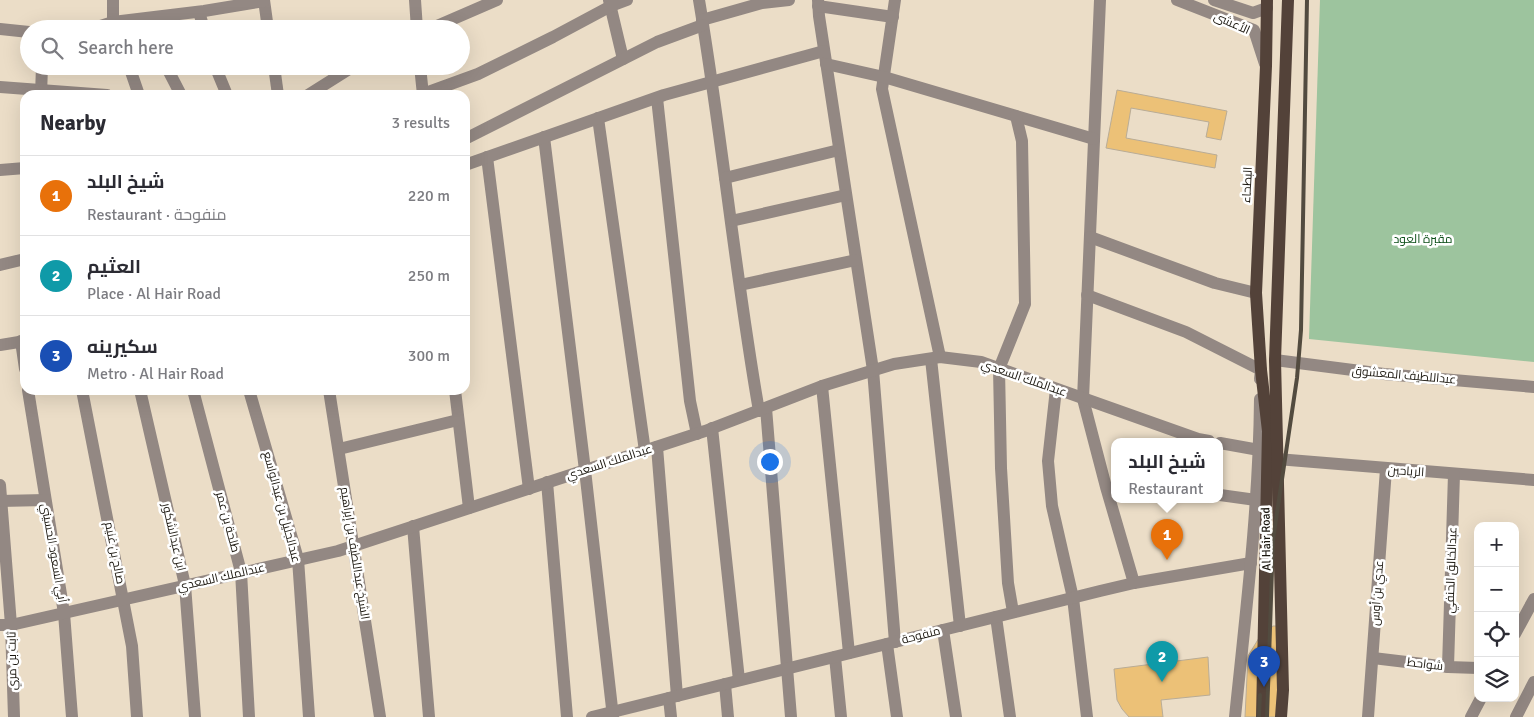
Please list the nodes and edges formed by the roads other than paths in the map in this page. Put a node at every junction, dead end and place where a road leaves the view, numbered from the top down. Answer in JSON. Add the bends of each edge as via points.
{"nodes":[{"id":1,"x":112,"y":0,"type":"edge"},
{"id":2,"x":264,"y":0,"type":"edge"},
{"id":3,"x":415,"y":0,"type":"edge"},
{"id":4,"x":496,"y":0,"type":"edge"},
{"id":5,"x":627,"y":0,"type":"edge"},
{"id":6,"x":699,"y":0,"type":"edge"},
{"id":7,"x":790,"y":0,"type":"edge"},
{"id":8,"x":895,"y":0,"type":"edge"},
{"id":9,"x":1100,"y":0,"type":"edge"},
{"id":10,"x":1177,"y":0,"type":"edge"},
{"id":11,"x":1214,"y":0,"type":"edge"},
{"id":12,"x":1288,"y":0,"type":"edge"},
{"id":13,"x":762,"y":2,"type":"edge"},
{"id":14,"x":610,"y":3,"type":"edge"},
{"id":15,"x":818,"y":3,"type":"edge"},
{"id":16,"x":1267,"y":4,"type":"edge"},
{"id":17,"x":202,"y":8,"type":"edge"},
{"id":18,"x":893,"y":17,"type":"junction"},
{"id":19,"x":114,"y":20,"type":"edge"},
{"id":20,"x":162,"y":20,"type":"edge"},
{"id":21,"x":267,"y":20,"type":"edge"},
{"id":22,"x":416,"y":20,"type":"edge"},
{"id":23,"x":450,"y":20,"type":"edge"},
{"id":24,"x":703,"y":22,"type":"junction"},
{"id":25,"x":0,"y":29,"type":"edge"},
{"id":26,"x":20,"y":31,"type":"edge"},
{"id":27,"x":824,"y":50,"type":"junction"},
{"id":28,"x":623,"y":59,"type":"junction"},
{"id":29,"x":826,"y":64,"type":"junction"},
{"id":30,"x":1266,"y":66,"type":"junction"},
{"id":31,"x":41,"y":75,"type":"edge"},
{"id":32,"x":132,"y":75,"type":"edge"},
{"id":33,"x":171,"y":75,"type":"edge"},
{"id":34,"x":219,"y":75,"type":"edge"},
{"id":35,"x":275,"y":75,"type":"edge"},
{"id":36,"x":340,"y":75,"type":"edge"},
{"id":37,"x":421,"y":75,"type":"edge"},
{"id":38,"x":884,"y":77,"type":"junction"},
{"id":39,"x":712,"y":83,"type":"junction"},
{"id":40,"x":0,"y":87,"type":"edge"},
{"id":41,"x":24,"y":90,"type":"edge"},
{"id":42,"x":40,"y":90,"type":"edge"},
{"id":43,"x":137,"y":90,"type":"edge"},
{"id":44,"x":178,"y":90,"type":"edge"},
{"id":45,"x":225,"y":90,"type":"edge"},
{"id":46,"x":277,"y":90,"type":"edge"},
{"id":47,"x":316,"y":90,"type":"edge"},
{"id":48,"x":423,"y":90,"type":"edge"},
{"id":49,"x":434,"y":90,"type":"edge"},
{"id":50,"x":657,"y":98,"type":"junction"},
{"id":51,"x":1016,"y":116,"type":"junction"},
{"id":52,"x":598,"y":118,"type":"junction"},
{"id":53,"x":470,"y":136,"type":"edge"},
{"id":54,"x":544,"y":137,"type":"junction"},
{"id":55,"x":1094,"y":139,"type":"junction"},
{"id":56,"x":839,"y":150,"type":"junction"},
{"id":57,"x":487,"y":158,"type":"junction"},
{"id":58,"x":470,"y":163,"type":"edge"},
{"id":59,"x":20,"y":168,"type":"edge"},
{"id":60,"x":0,"y":170,"type":"edge"},
{"id":61,"x":725,"y":178,"type":"junction"},
{"id":62,"x":846,"y":195,"type":"junction"},
{"id":63,"x":731,"y":221,"type":"junction"},
{"id":64,"x":1090,"y":237,"type":"junction"},
{"id":65,"x":20,"y":260,"type":"edge"},
{"id":66,"x":856,"y":260,"type":"junction"},
{"id":67,"x":0,"y":265,"type":"edge"},
{"id":68,"x":740,"y":285,"type":"junction"},
{"id":69,"x":1256,"y":293,"type":"junction"},
{"id":70,"x":1088,"y":295,"type":"junction"},
{"id":71,"x":20,"y":342,"type":"edge"},
{"id":72,"x":0,"y":345,"type":"edge"},
{"id":73,"x":936,"y":358,"type":"junction"},
{"id":74,"x":1275,"y":360,"type":"junction"},
{"id":75,"x":999,"y":369,"type":"junction"},
{"id":76,"x":873,"y":370,"type":"junction"},
{"id":77,"x":1260,"y":370,"type":"junction"},
{"id":78,"x":822,"y":386,"type":"junction"},
{"id":79,"x":1534,"y":387,"type":"edge"},
{"id":80,"x":1056,"y":389,"type":"junction"},
{"id":81,"x":29,"y":395,"type":"edge"},
{"id":82,"x":83,"y":395,"type":"edge"},
{"id":83,"x":141,"y":395,"type":"edge"},
{"id":84,"x":194,"y":395,"type":"edge"},
{"id":85,"x":250,"y":395,"type":"edge"},
{"id":86,"x":330,"y":395,"type":"edge"},
{"id":87,"x":456,"y":395,"type":"edge"},
{"id":88,"x":1083,"y":399,"type":"junction"},
{"id":89,"x":762,"y":409,"type":"junction"},
{"id":90,"x":458,"y":420,"type":"junction"},
{"id":91,"x":712,"y":428,"type":"junction"},
{"id":92,"x":697,"y":434,"type":"junction"},
{"id":93,"x":1195,"y":438,"type":"edge"},
{"id":94,"x":1223,"y":444,"type":"edge"},
{"id":95,"x":339,"y":449,"type":"junction"},
{"id":96,"x":651,"y":449,"type":"junction"},
{"id":97,"x":1260,"y":450,"type":"junction"},
{"id":98,"x":1273,"y":460,"type":"junction"},
{"id":99,"x":1386,"y":469,"type":"junction"},
{"id":100,"x":585,"y":470,"type":"junction"},
{"id":101,"x":1454,"y":474,"type":"junction"},
{"id":102,"x":1534,"y":480,"type":"edge"},
{"id":103,"x":547,"y":482,"type":"junction"},
{"id":104,"x":0,"y":485,"type":"edge"},
{"id":105,"x":1110,"y":487,"type":"edge"},
{"id":106,"x":529,"y":489,"type":"junction"},
{"id":107,"x":1223,"y":495,"type":"edge"},
{"id":108,"x":45,"y":500,"type":"junction"},
{"id":109,"x":1256,"y":500,"type":"junction"},
{"id":110,"x":1,"y":502,"type":"edge"},
{"id":111,"x":1114,"y":503,"type":"edge"},
{"id":112,"x":469,"y":508,"type":"junction"},
{"id":113,"x":413,"y":526,"type":"junction"},
{"id":114,"x":353,"y":546,"type":"junction"},
{"id":115,"x":298,"y":560,"type":"junction"},
{"id":116,"x":1251,"y":563,"type":"junction"},
{"id":117,"x":241,"y":572,"type":"junction"},
{"id":118,"x":1134,"y":584,"type":"junction"},
{"id":119,"x":185,"y":585,"type":"junction"},
{"id":120,"x":1073,"y":598,"type":"junction"},
{"id":121,"x":124,"y":599,"type":"junction"},
{"id":122,"x":1534,"y":599,"type":"edge"},
{"id":123,"x":1013,"y":612,"type":"junction"},
{"id":124,"x":64,"y":613,"type":"junction"},
{"id":125,"x":996,"y":617,"type":"junction"},
{"id":126,"x":6,"y":625,"type":"edge"},
{"id":127,"x":960,"y":626,"type":"junction"},
{"id":128,"x":1519,"y":627,"type":"edge"},
{"id":129,"x":943,"y":630,"type":"junction"},
{"id":130,"x":891,"y":643,"type":"junction"},
{"id":131,"x":849,"y":653,"type":"junction"},
{"id":132,"x":835,"y":657,"type":"junction"},
{"id":133,"x":1373,"y":658,"type":"junction"},
{"id":134,"x":1448,"y":667,"type":"junction"},
{"id":135,"x":1474,"y":668,"type":"edge"},
{"id":136,"x":787,"y":669,"type":"junction"},
{"id":137,"x":740,"y":680,"type":"junction"},
{"id":138,"x":1534,"y":682,"type":"edge"},
{"id":139,"x":725,"y":684,"type":"junction"},
{"id":140,"x":673,"y":697,"type":"junction"},
{"id":141,"x":1479,"y":702,"type":"edge"},
{"id":142,"x":613,"y":714,"type":"edge"},
{"id":143,"x":14,"y":717,"type":"edge"},
{"id":144,"x":72,"y":717,"type":"edge"},
{"id":145,"x":137,"y":717,"type":"edge"},
{"id":146,"x":195,"y":717,"type":"edge"},
{"id":147,"x":250,"y":717,"type":"edge"},
{"id":148,"x":309,"y":717,"type":"edge"},
{"id":149,"x":380,"y":717,"type":"edge"},
{"id":150,"x":429,"y":717,"type":"edge"},
{"id":151,"x":567,"y":717,"type":"edge"},
{"id":152,"x":592,"y":717,"type":"edge"},
{"id":153,"x":671,"y":717,"type":"edge"},
{"id":154,"x":728,"y":717,"type":"edge"},
{"id":155,"x":791,"y":717,"type":"edge"},
{"id":156,"x":841,"y":717,"type":"edge"},
{"id":157,"x":897,"y":717,"type":"edge"},
{"id":158,"x":956,"y":717,"type":"edge"},
{"id":159,"x":1010,"y":717,"type":"edge"},
{"id":160,"x":1087,"y":717,"type":"edge"},
{"id":161,"x":1235,"y":717,"type":"edge"},
{"id":162,"x":1262,"y":717,"type":"edge"},
{"id":163,"x":1281,"y":717,"type":"edge"},
{"id":164,"x":1368,"y":717,"type":"edge"},
{"id":165,"x":1471,"y":717,"type":"edge"},
{"id":166,"x":1516,"y":717,"type":"edge"}],
"edges":[{"from":1,"to":19,"type":"street"},
{"from":2,"to":17,"type":"street"},
{"from":2,"to":21,"type":"street"},
{"from":3,"to":22,"type":"street"},
{"from":4,"to":23,"type":"street"},
{"from":5,"to":14,"type":"street"},
{"from":6,"to":24,"type":"street"},
{"from":7,"to":13,"type":"street"},
{"from":8,"to":18,"type":"street"},
{"from":9,"to":55,"type":"street"},
{"from":10,"to":30,"type":"street","name":"الأعشى","via":[[1254,30]]},
{"from":11,"to":16,"type":"street","name":"الأعشى","via":[[1253,13]]},
{"from":12,"to":74,"type":"main road"},
{"from":13,"to":24,"type":"street"},
{"from":14,"to":28,"type":"street"},
{"from":14,"to":49,"type":"street","via":[[553,37],[478,74]]},
{"from":15,"to":18,"type":"street"},
{"from":15,"to":27,"type":"street"},
{"from":16,"to":30,"type":"main road","name":"البطحاء"},
{"from":17,"to":20,"type":"street"},
{"from":18,"to":38,"type":"street"},
{"from":24,"to":28,"type":"street"},
{"from":24,"to":39,"type":"street"},
{"from":25,"to":26,"type":"street"},
{"from":27,"to":29,"type":"street"},
{"from":27,"to":39,"type":"street"},
{"from":28,"to":53,"type":"street"},
{"from":29,"to":38,"type":"street"},
{"from":29,"to":56,"type":"street"},
{"from":30,"to":69,"type":"main road","name":"البطحاء"},
{"from":31,"to":42,"type":"street"},
{"from":32,"to":43,"type":"street"},
{"from":33,"to":44,"type":"street"},
{"from":34,"to":45,"type":"street"},
{"from":35,"to":46,"type":"street"},
{"from":36,"to":47,"type":"street"},
{"from":37,"to":48,"type":"street"},
{"from":38,"to":51,"type":"street"},
{"from":38,"to":73,"type":"street","via":[[882,89]]},
{"from":39,"to":50,"type":"street"},
{"from":39,"to":61,"type":"street"},
{"from":40,"to":41,"type":"street"},
{"from":50,"to":52,"type":"street"},
{"from":50,"to":92,"type":"street","via":[[690,401]]},
{"from":51,"to":55,"type":"street"},
{"from":51,"to":75,"type":"street","via":[[1022,142],[1025,304]]},
{"from":52,"to":54,"type":"street"},
{"from":52,"to":96,"type":"street"},
{"from":54,"to":57,"type":"street"},
{"from":54,"to":100,"type":"street"},
{"from":55,"to":64,"type":"street"},
{"from":56,"to":61,"type":"street"},
{"from":56,"to":62,"type":"street"},
{"from":57,"to":58,"type":"street"},
{"from":57,"to":106,"type":"street"},
{"from":59,"to":60,"type":"street"},
{"from":61,"to":63,"type":"street"},
{"from":62,"to":63,"type":"street"},
{"from":62,"to":66,"type":"street"},
{"from":63,"to":68,"type":"street"},
{"from":64,"to":69,"type":"street","via":[[1215,283]]},
{"from":64,"to":70,"type":"street"},
{"from":65,"to":67,"type":"street"},
{"from":66,"to":68,"type":"street"},
{"from":66,"to":76,"type":"street"},
{"from":68,"to":89,"type":"street"},
{"from":69,"to":77,"type":"main road","name":"البطحاء"},
{"from":70,"to":77,"type":"street","via":[[1186,332]]},
{"from":70,"to":88,"type":"street"},
{"from":71,"to":72,"type":"street"},
{"from":73,"to":75,"type":"street","name":"عبدالملك السعدي","via":[[981,362]]},
{"from":73,"to":76,"type":"street","name":"عبدالملك السعدي"},
{"from":73,"to":127,"type":"street"},
{"from":74,"to":79,"type":"street","name":"عبداللطيف المعشوق","via":[[1375,373]]},
{"from":74,"to":98,"type":"main road","name":"Al Hair Road"},
{"from":75,"to":80,"type":"street","name":"عبدالملك السعدي"},
{"from":75,"to":123,"type":"street","via":[[1001,468],[1008,583]]},
{"from":76,"to":78,"type":"street","name":"عبدالملك السعدي"},
{"from":76,"to":130,"type":"street"},
{"from":77,"to":97,"type":"street","name":"البطحاء"},
{"from":77,"to":98,"type":"main road","name":"البطحاء"},
{"from":78,"to":89,"type":"street","name":"عبدالملك السعدي"},
{"from":78,"to":131,"type":"street"},
{"from":80,"to":88,"type":"street","name":"عبدالملك السعدي"},
{"from":80,"to":120,"type":"street","via":[[1048,461],[1052,506]]},
{"from":81,"to":108,"type":"street","name":"أبي السعود الحسيني"},
{"from":82,"to":121,"type":"street","name":"صالح بن غنيم"},
{"from":83,"to":119,"type":"street","name":"ابن عبدالشكور"},
{"from":84,"to":117,"type":"street","name":"طلحة بن عمر"},
{"from":85,"to":115,"type":"street","name":"عبدالجليل بن عبدالواسع"},
{"from":86,"to":95,"type":"street","name":"الشيخ عبداللطيف بن إبراهيم"},
{"from":87,"to":90,"type":"street"},
{"from":88,"to":93,"type":"street","name":"عبدالملك السعدي"},
{"from":88,"to":105,"type":"street"},
{"from":89,"to":91,"type":"street","name":"عبدالملك السعدي"},
{"from":89,"to":136,"type":"street"},
{"from":90,"to":95,"type":"street"},
{"from":90,"to":112,"type":"street"},
{"from":91,"to":92,"type":"street","name":"عبدالملك السعدي"},
{"from":91,"to":137,"type":"street"},
{"from":92,"to":96,"type":"street","name":"عبدالملك السعدي"},
{"from":94,"to":97,"type":"street"},
{"from":95,"to":114,"type":"street","name":"الشيخ عبداللطيف بن إبراهيم"},
{"from":96,"to":100,"type":"street","name":"عبدالملك السعدي"},
{"from":96,"to":140,"type":"street"},
{"from":97,"to":109,"type":"street","name":"البطحاء"},
{"from":98,"to":99,"type":"street","name":"الرياحين"},
{"from":98,"to":162,"type":"main road","name":"Al Hair Road"},
{"from":98,"to":163,"type":"main road","name":"Al Hair Road","via":[[1283,690]]},
{"from":99,"to":101,"type":"street","name":"الرياحين"},
{"from":99,"to":133,"type":"street","name":"عدي بن أوس"},
{"from":100,"to":103,"type":"street","name":"عبدالملك السعدي"},
{"from":100,"to":142,"type":"street"},
{"from":101,"to":102,"type":"street","name":"الرياحين"},
{"from":101,"to":134,"type":"street","name":"عبدالخالق الحنفي"},
{"from":103,"to":106,"type":"street","name":"عبدالملك السعدي"},
{"from":103,"to":151,"type":"street"},
{"from":104,"to":110,"type":"street","name":"ثابت بن مري"},
{"from":106,"to":112,"type":"street","name":"عبدالملك السعدي"},
{"from":107,"to":109,"type":"street"},
{"from":108,"to":110,"type":"street"},
{"from":108,"to":124,"type":"street","name":"أبي السعود الحسيني"},
{"from":109,"to":116,"type":"street","name":"البطحاء"},
{"from":110,"to":126,"type":"street","name":"ثابت بن مري"},
{"from":111,"to":118,"type":"street"},
{"from":112,"to":113,"type":"street","name":"عبدالملك السعدي"},
{"from":113,"to":114,"type":"street","name":"عبدالملك السعدي"},
{"from":113,"to":150,"type":"street"},
{"from":114,"to":115,"type":"street","name":"عبدالملك السعدي"},
{"from":114,"to":149,"type":"street","name":"الشيخ عبداللطيف بن إبراهيم"},
{"from":115,"to":117,"type":"street","name":"عبدالملك السعدي"},
{"from":115,"to":148,"type":"street","name":"عبدالجليل بن عبدالواسع"},
{"from":116,"to":118,"type":"street","name":"منفوحة"},
{"from":116,"to":161,"type":"street","name":"البطحاء"},
{"from":117,"to":119,"type":"street","name":"عبدالملك السعدي"},
{"from":117,"to":147,"type":"street","name":"طلحة بن عمر"},
{"from":118,"to":120,"type":"street","name":"منفوحة"},
{"from":119,"to":121,"type":"street","name":"عبدالملك السعدي"},
{"from":119,"to":146,"type":"street","name":"ابن عبدالشكور"},
{"from":120,"to":123,"type":"street","name":"منفوحة"},
{"from":120,"to":160,"type":"street"},
{"from":121,"to":124,"type":"street","name":"عبدالملك السعدي"},
{"from":121,"to":145,"type":"street","name":"صالح بن غنيم","via":[[132,646]]},
{"from":122,"to":128,"type":"street"},
{"from":123,"to":125,"type":"street","name":"منفوحة"},
{"from":124,"to":126,"type":"street","name":"عبدالملك السعدي"},
{"from":124,"to":144,"type":"street","name":"أبي السعود الحسيني"},
{"from":125,"to":127,"type":"street","name":"منفوحة"},
{"from":125,"to":159,"type":"street"},
{"from":126,"to":143,"type":"street","name":"ثابت بن مري"},
{"from":127,"to":129,"type":"street","name":"منفوحة"},
{"from":129,"to":130,"type":"street","name":"منفوحة"},
{"from":129,"to":158,"type":"street"},
{"from":130,"to":131,"type":"street","name":"منفوحة"},
{"from":130,"to":157,"type":"street"},
{"from":131,"to":132,"type":"street","name":"منفوحة"},
{"from":132,"to":136,"type":"street","name":"منفوحة"},
{"from":132,"to":156,"type":"street"},
{"from":133,"to":134,"type":"street","name":"شواحط"},
{"from":133,"to":164,"type":"street","name":"عدي بن أوس"},
{"from":134,"to":135,"type":"street","name":"شواحط"},
{"from":136,"to":137,"type":"street","name":"منفوحة"},
{"from":136,"to":155,"type":"street"},
{"from":137,"to":139,"type":"street","name":"منفوحة"},
{"from":138,"to":166,"type":"street"},
{"from":139,"to":140,"type":"street","name":"منفوحة"},
{"from":139,"to":154,"type":"street"},
{"from":140,"to":142,"type":"street","name":"منفوحة"},
{"from":140,"to":153,"type":"street"},
{"from":141,"to":165,"type":"street"},
{"from":142,"to":152,"type":"street","name":"منفوحة"}]}
